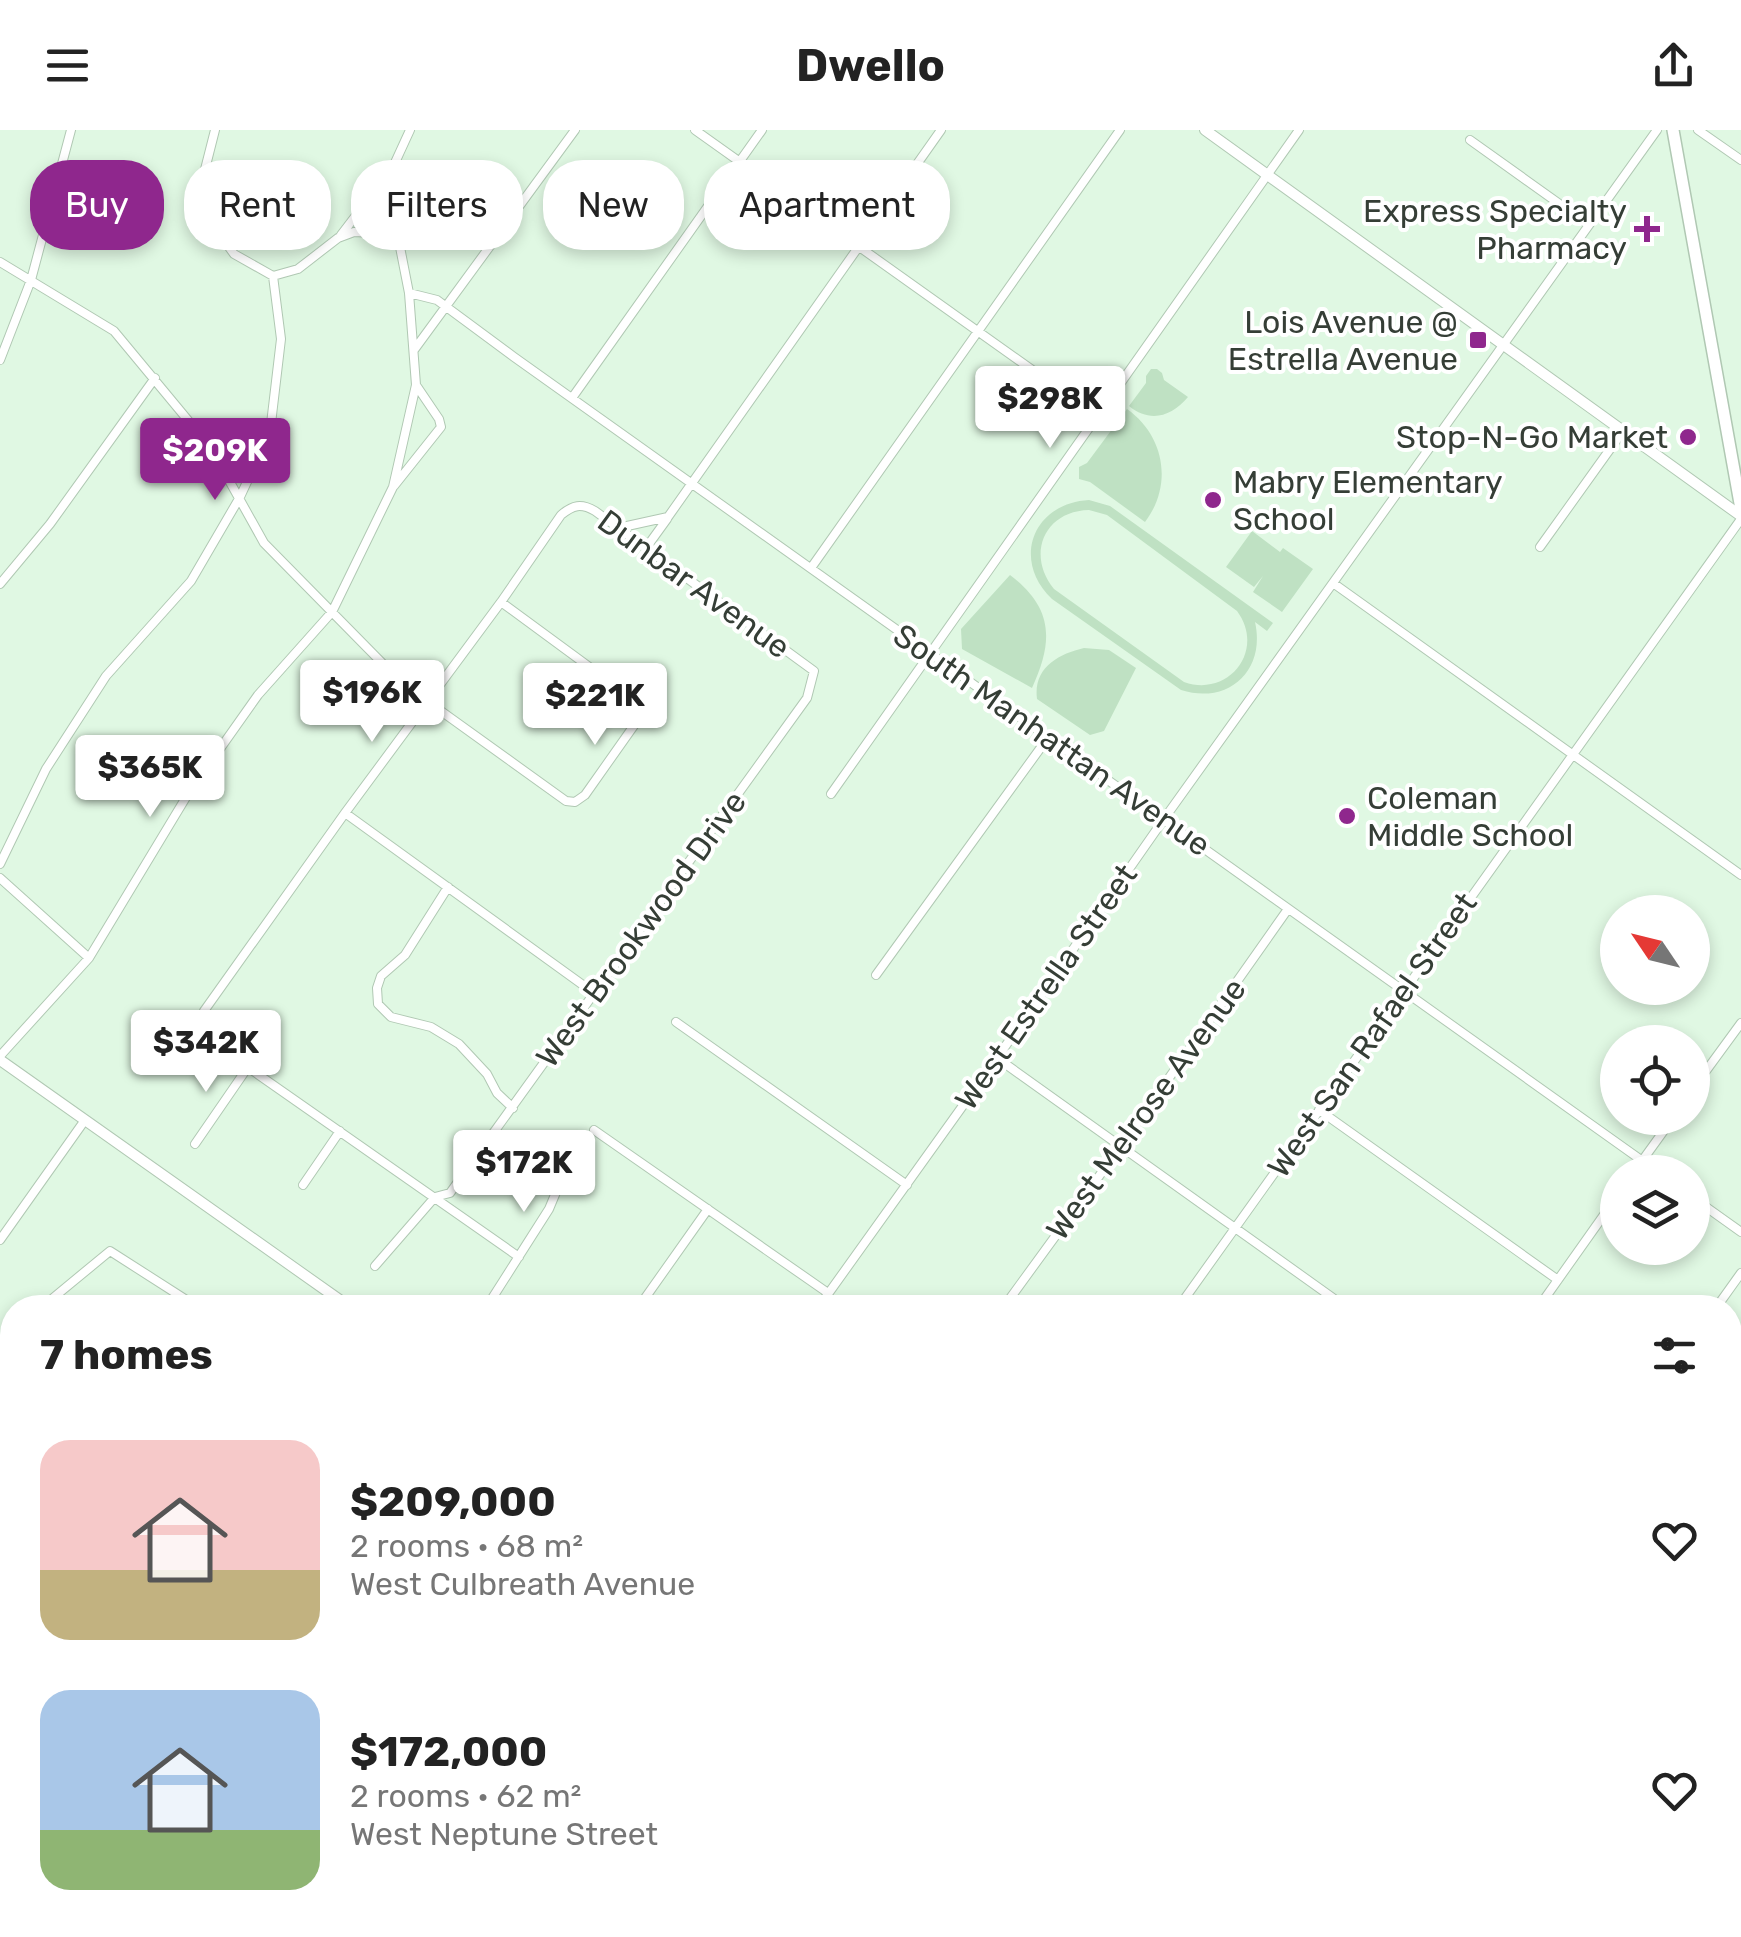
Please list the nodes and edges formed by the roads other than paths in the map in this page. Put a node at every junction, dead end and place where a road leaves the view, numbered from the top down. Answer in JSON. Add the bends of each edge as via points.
{"nodes":[{"id":1,"x":71,"y":130,"type":"edge"},
{"id":2,"x":216,"y":130,"type":"edge"},
{"id":3,"x":410,"y":130,"type":"edge"},
{"id":4,"x":576,"y":130,"type":"edge"},
{"id":5,"x":695,"y":130,"type":"edge"},
{"id":6,"x":762,"y":130,"type":"edge"},
{"id":7,"x":941,"y":130,"type":"edge"},
{"id":8,"x":1120,"y":130,"type":"edge"},
{"id":9,"x":1205,"y":130,"type":"edge"},
{"id":10,"x":1299,"y":130,"type":"edge"},
{"id":11,"x":1656,"y":130,"type":"edge"},
{"id":12,"x":1673,"y":130,"type":"edge"},
{"id":13,"x":1698,"y":130,"type":"edge"},
{"id":14,"x":1470,"y":140,"type":"dead end"},
{"id":15,"x":396,"y":160,"type":"edge"},
{"id":16,"x":737,"y":160,"type":"edge"},
{"id":17,"x":741,"y":160,"type":"edge"},
{"id":18,"x":920,"y":160,"type":"edge"},
{"id":19,"x":1741,"y":160,"type":"edge"},
{"id":20,"x":1268,"y":174,"type":"junction"},
{"id":21,"x":704,"y":213,"type":"edge"},
{"id":22,"x":351,"y":221,"type":"edge"},
{"id":23,"x":1589,"y":225,"type":"junction"},
{"id":24,"x":351,"y":235,"type":"edge"},
{"id":25,"x":338,"y":238,"type":"junction"},
{"id":26,"x":401,"y":250,"type":"edge"},
{"id":27,"x":856,"y":250,"type":"edge"},
{"id":28,"x":865,"y":250,"type":"edge"},
{"id":29,"x":0,"y":262,"type":"edge"},
{"id":30,"x":273,"y":276,"type":"junction"},
{"id":31,"x":31,"y":280,"type":"junction"},
{"id":32,"x":408,"y":293,"type":"junction"},
{"id":33,"x":446,"y":307,"type":"junction"},
{"id":34,"x":978,"y":332,"type":"junction"},
{"id":35,"x":1504,"y":346,"type":"junction"},
{"id":36,"x":414,"y":350,"type":"junction"},
{"id":37,"x":0,"y":360,"type":"edge"},
{"id":38,"x":155,"y":378,"type":"junction"},
{"id":39,"x":416,"y":385,"type":"junction"},
{"id":40,"x":572,"y":398,"type":"junction"},
{"id":41,"x":1097,"y":416,"type":"junction"},
{"id":42,"x":1623,"y":431,"type":"junction"},
{"id":43,"x":692,"y":483,"type":"junction"},
{"id":44,"x":393,"y":487,"type":"junction"},
{"id":45,"x":240,"y":497,"type":"junction"},
{"id":46,"x":1741,"y":515,"type":"edge"},
{"id":47,"x":668,"y":517,"type":"junction"},
{"id":48,"x":618,"y":528,"type":"junction"},
{"id":49,"x":646,"y":548,"type":"junction"},
{"id":50,"x":1540,"y":548,"type":"dead end"},
{"id":51,"x":811,"y":568,"type":"junction"},
{"id":52,"x":1334,"y":583,"type":"junction"},
{"id":53,"x":0,"y":584,"type":"edge"},
{"id":54,"x":500,"y":602,"type":"junction"},
{"id":55,"x":332,"y":612,"type":"junction"},
{"id":56,"x":930,"y":654,"type":"junction"},
{"id":57,"x":814,"y":671,"type":"joint"},
{"id":58,"x":426,"y":701,"type":"junction"},
{"id":59,"x":1047,"y":739,"type":"junction"},
{"id":60,"x":1572,"y":755,"type":"junction"},
{"id":61,"x":831,"y":794,"type":"dead end"},
{"id":62,"x":345,"y":813,"type":"junction"},
{"id":63,"x":1164,"y":819,"type":"junction"},
{"id":64,"x":0,"y":864,"type":"edge"},
{"id":65,"x":1741,"y":875,"type":"edge"},
{"id":66,"x":0,"y":878,"type":"edge"},
{"id":67,"x":448,"y":887,"type":"junction"},
{"id":68,"x":1288,"y":909,"type":"junction"},
{"id":69,"x":89,"y":958,"type":"junction"},
{"id":70,"x":876,"y":976,"type":"dead end"},
{"id":71,"x":1403,"y":991,"type":"junction"},
{"id":72,"x":594,"y":993,"type":"junction"},
{"id":73,"x":676,"y":1022,"type":"dead end"},
{"id":74,"x":1741,"y":1023,"type":"edge"},
{"id":75,"x":0,"y":1058,"type":"edge"},
{"id":76,"x":997,"y":1058,"type":"junction"},
{"id":77,"x":1710,"y":1065,"type":"edge"},
{"id":78,"x":248,"y":1067,"type":"junction"},
{"id":79,"x":513,"y":1108,"type":"junction"},
{"id":80,"x":1319,"y":1110,"type":"junction"},
{"id":81,"x":85,"y":1120,"type":"junction"},
{"id":82,"x":594,"y":1130,"type":"dead end"},
{"id":83,"x":340,"y":1131,"type":"junction"},
{"id":84,"x":583,"y":1142,"type":"dead end"},
{"id":85,"x":195,"y":1144,"type":"dead end"},
{"id":86,"x":1121,"y":1146,"type":"junction"},
{"id":87,"x":1634,"y":1155,"type":"edge"},
{"id":88,"x":303,"y":1184,"type":"dead end"},
{"id":89,"x":907,"y":1185,"type":"junction"},
{"id":90,"x":435,"y":1198,"type":"junction"},
{"id":91,"x":708,"y":1209,"type":"junction"},
{"id":92,"x":1710,"y":1210,"type":"edge"},
{"id":93,"x":1600,"y":1220,"type":"edge"},
{"id":94,"x":1235,"y":1228,"type":"junction"},
{"id":95,"x":1741,"y":1232,"type":"edge"},
{"id":96,"x":0,"y":1240,"type":"edge"},
{"id":97,"x":519,"y":1257,"type":"junction"},
{"id":98,"x":375,"y":1266,"type":"dead end"},
{"id":99,"x":1741,"y":1273,"type":"edge"},
{"id":100,"x":1558,"y":1280,"type":"junction"},
{"id":101,"x":828,"y":1294,"type":"joint"},
{"id":102,"x":57,"y":1295,"type":"edge"},
{"id":103,"x":178,"y":1295,"type":"edge"},
{"id":104,"x":332,"y":1295,"type":"edge"},
{"id":105,"x":494,"y":1295,"type":"edge"},
{"id":106,"x":647,"y":1295,"type":"edge"},
{"id":107,"x":1012,"y":1295,"type":"edge"},
{"id":108,"x":1187,"y":1295,"type":"edge"},
{"id":109,"x":1329,"y":1295,"type":"edge"},
{"id":110,"x":1547,"y":1295,"type":"edge"},
{"id":111,"x":1725,"y":1295,"type":"edge"}],
"edges":[{"from":1,"to":31,"type":"street"},
{"from":2,"to":30,"type":"street","via":[[200,188],[206,214],[234,254]]},
{"from":3,"to":15,"type":"street"},
{"from":4,"to":33,"type":"street"},
{"from":5,"to":16,"type":"street"},
{"from":6,"to":17,"type":"street"},
{"from":7,"to":18,"type":"street"},
{"from":8,"to":34,"type":"street"},
{"from":9,"to":20,"type":"street"},
{"from":10,"to":20,"type":"street"},
{"from":11,"to":23,"type":"street","name":"West Estrella Street"},
{"from":12,"to":46,"type":"main road"},
{"from":13,"to":19,"type":"street"},
{"from":14,"to":23,"type":"street"},
{"from":20,"to":35,"type":"street"},
{"from":20,"to":41,"type":"street"},
{"from":21,"to":40,"type":"street"},
{"from":22,"to":25,"type":"street"},
{"from":23,"to":35,"type":"street","name":"West Estrella Street"},
{"from":24,"to":25,"type":"street"},
{"from":25,"to":30,"type":"street","via":[[298,269]]},
{"from":26,"to":32,"type":"street"},
{"from":27,"to":43,"type":"street"},
{"from":28,"to":34,"type":"street"},
{"from":29,"to":31,"type":"street"},
{"from":30,"to":45,"type":"street","via":[[282,340],[270,432]]},
{"from":31,"to":37,"type":"street"},
{"from":31,"to":38,"type":"street","via":[[114,331]]},
{"from":32,"to":33,"type":"street","name":"South Manhattan Avenue"},
{"from":32,"to":36,"type":"street"},
{"from":33,"to":36,"type":"street"},
{"from":33,"to":40,"type":"street","name":"South Manhattan Avenue"},
{"from":34,"to":41,"type":"street"},
{"from":34,"to":51,"type":"street"},
{"from":35,"to":42,"type":"street"},
{"from":35,"to":52,"type":"street","name":"West Estrella Street"},
{"from":36,"to":39,"type":"street"},
{"from":38,"to":45,"type":"street"},
{"from":38,"to":53,"type":"street"},
{"from":39,"to":44,"type":"street"},
{"from":39,"to":44,"type":"street","via":[[441,427]]},
{"from":40,"to":43,"type":"street","name":"South Manhattan Avenue"},
{"from":41,"to":56,"type":"street"},
{"from":42,"to":46,"type":"street"},
{"from":42,"to":50,"type":"street"},
{"from":43,"to":47,"type":"street"},
{"from":43,"to":51,"type":"street","name":"South Manhattan Avenue"},
{"from":44,"to":55,"type":"street"},
{"from":45,"to":55,"type":"street","via":[[264,543]]},
{"from":45,"to":64,"type":"street","via":[[190,581],[106,676],[46,768]]},
{"from":46,"to":60,"type":"street","name":"West San Rafael Street"},
{"from":47,"to":48,"type":"street"},
{"from":47,"to":49,"type":"street"},
{"from":48,"to":49,"type":"street","name":"Dunbar Avenue"},
{"from":48,"to":54,"type":"street","name":"Dunbar Avenue","via":[[589,508],[571,507]]},
{"from":49,"to":57,"type":"street","name":"Dunbar Avenue"},
{"from":51,"to":56,"type":"street","name":"South Manhattan Avenue"},
{"from":52,"to":60,"type":"street"},
{"from":52,"to":63,"type":"street","name":"West Estrella Street"},
{"from":54,"to":58,"type":"street"},
{"from":54,"to":58,"type":"street","via":[[637,702],[640,717],[585,795],[566,801]]},
{"from":55,"to":58,"type":"street"},
{"from":55,"to":69,"type":"street","via":[[258,695],[198,780]]},
{"from":56,"to":59,"type":"street","name":"South Manhattan Avenue"},
{"from":56,"to":61,"type":"street"},
{"from":57,"to":72,"type":"street","name":"West Brookwood Drive","via":[[807,698]]},
{"from":58,"to":62,"type":"street"},
{"from":59,"to":63,"type":"street","name":"South Manhattan Avenue"},
{"from":59,"to":70,"type":"street"},
{"from":60,"to":65,"type":"street"},
{"from":60,"to":71,"type":"street","name":"West San Rafael Street"},
{"from":62,"to":67,"type":"street"},
{"from":62,"to":78,"type":"street","via":[[204,1011],[206,1038]]},
{"from":63,"to":68,"type":"street","name":"South Manhattan Avenue"},
{"from":63,"to":76,"type":"street","name":"West Estrella Street"},
{"from":66,"to":69,"type":"street"},
{"from":67,"to":72,"type":"street"},
{"from":67,"to":79,"type":"street","via":[[406,955],[381,976],[378,1004],[390,1017],[431,1026],[459,1044]]},
{"from":68,"to":71,"type":"street","name":"South Manhattan Avenue"},
{"from":68,"to":86,"type":"street","name":"West Melrose Avenue"},
{"from":69,"to":75,"type":"street"},
{"from":71,"to":80,"type":"street","name":"West San Rafael Street"},
{"from":71,"to":87,"type":"street","name":"South Manhattan Avenue"},
{"from":72,"to":79,"type":"street","name":"West Brookwood Drive"},
{"from":73,"to":89,"type":"street"},
{"from":74,"to":77,"type":"street"},
{"from":75,"to":81,"type":"street"},
{"from":76,"to":86,"type":"street"},
{"from":76,"to":89,"type":"street","name":"West Estrella Street"},
{"from":78,"to":83,"type":"street"},
{"from":78,"to":85,"type":"street"},
{"from":79,"to":90,"type":"street","name":"West Brookwood Drive","via":[[450,1193]]},
{"from":80,"to":94,"type":"street","name":"West San Rafael Street"},
{"from":80,"to":100,"type":"street"},
{"from":81,"to":96,"type":"street"},
{"from":81,"to":104,"type":"street"},
{"from":82,"to":91,"type":"street"},
{"from":83,"to":88,"type":"street"},
{"from":83,"to":90,"type":"street"},
{"from":84,"to":97,"type":"street"},
{"from":86,"to":94,"type":"street"},
{"from":86,"to":107,"type":"street","name":"West Melrose Avenue"},
{"from":89,"to":101,"type":"street","name":"West Estrella Street"},
{"from":90,"to":97,"type":"street"},
{"from":90,"to":98,"type":"street","name":"West Brookwood Drive"},
{"from":91,"to":101,"type":"street"},
{"from":91,"to":106,"type":"street"},
{"from":92,"to":95,"type":"street"},
{"from":93,"to":100,"type":"street"},
{"from":94,"to":108,"type":"street","name":"West San Rafael Street"},
{"from":94,"to":109,"type":"street"},
{"from":97,"to":105,"type":"street"},
{"from":99,"to":111,"type":"street"},
{"from":100,"to":110,"type":"street"},
{"from":102,"to":103,"type":"street","via":[[110,1251]]}]}
